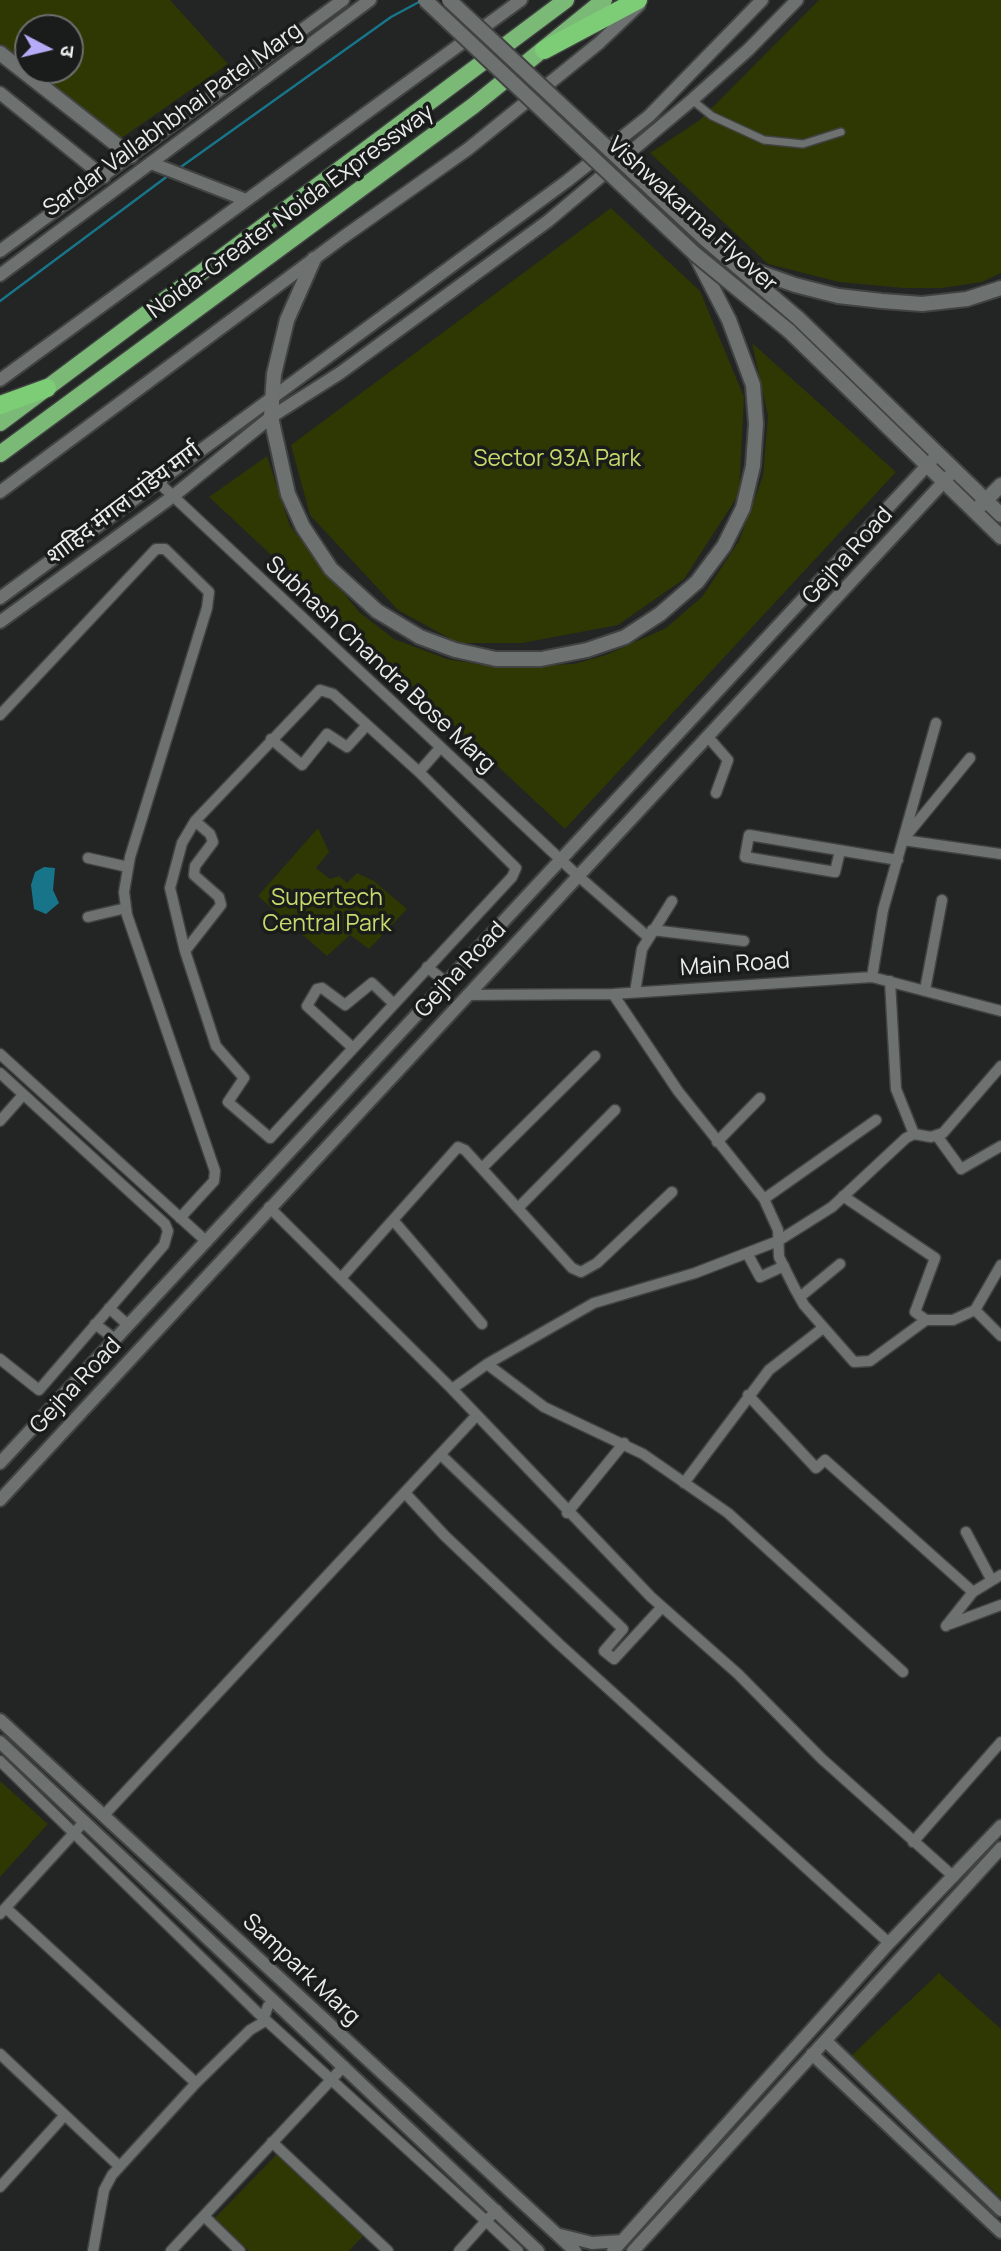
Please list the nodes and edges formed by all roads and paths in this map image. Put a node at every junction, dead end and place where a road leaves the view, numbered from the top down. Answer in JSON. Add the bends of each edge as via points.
{"nodes":[{"id":1,"x":342,"y":0,"type":"edge"},
{"id":2,"x":370,"y":0,"type":"edge"},
{"id":3,"x":425,"y":0,"type":"edge"},
{"id":4,"x":449,"y":0,"type":"edge"},
{"id":5,"x":521,"y":0,"type":"edge"},
{"id":6,"x":566,"y":0,"type":"edge"},
{"id":7,"x":604,"y":0,"type":"edge"},
{"id":8,"x":638,"y":0,"type":"edge"},
{"id":9,"x":644,"y":0,"type":"edge"},
{"id":10,"x":762,"y":0,"type":"edge"},
{"id":11,"x":797,"y":0,"type":"edge"},
{"id":12,"x":544,"y":50,"type":"junction"},
{"id":13,"x":0,"y":53,"type":"edge"},
{"id":14,"x":0,"y":93,"type":"edge"},
{"id":15,"x":692,"y":100,"type":"junction"},
{"id":16,"x":649,"y":116,"type":"junction"},
{"id":17,"x":660,"y":127,"type":"junction"},
{"id":18,"x":841,"y":132,"type":"dead end"},
{"id":19,"x":131,"y":156,"type":"junction"},
{"id":20,"x":151,"y":163,"type":"junction"},
{"id":21,"x":104,"y":177,"type":"junction"},
{"id":22,"x":246,"y":200,"type":"junction"},
{"id":23,"x":705,"y":239,"type":"junction"},
{"id":24,"x":0,"y":251,"type":"edge"},
{"id":25,"x":695,"y":254,"type":"junction"},
{"id":26,"x":313,"y":260,"type":"junction"},
{"id":27,"x":0,"y":275,"type":"edge"},
{"id":28,"x":1001,"y":288,"type":"edge"},
{"id":29,"x":0,"y":380,"type":"edge"},
{"id":30,"x":47,"y":388,"type":"junction"},
{"id":31,"x":272,"y":396,"type":"junction"},
{"id":32,"x":0,"y":405,"type":"edge"},
{"id":33,"x":271,"y":417,"type":"junction"},
{"id":34,"x":0,"y":423,"type":"edge"},
{"id":35,"x":939,"y":453,"type":"junction"},
{"id":36,"x":0,"y":454,"type":"edge"},
{"id":37,"x":927,"y":466,"type":"junction"},
{"id":38,"x":955,"y":470,"type":"junction"},
{"id":39,"x":158,"y":482,"type":"junction"},
{"id":40,"x":943,"y":483,"type":"junction"},
{"id":41,"x":1001,"y":485,"type":"edge"},
{"id":42,"x":0,"y":492,"type":"edge"},
{"id":43,"x":172,"y":498,"type":"junction"},
{"id":44,"x":986,"y":500,"type":"junction"},
{"id":45,"x":974,"y":512,"type":"junction"},
{"id":46,"x":1001,"y":515,"type":"edge"},
{"id":47,"x":1001,"y":537,"type":"edge"},
{"id":48,"x":0,"y":598,"type":"edge"},
{"id":49,"x":0,"y":622,"type":"edge"},
{"id":50,"x":0,"y":715,"type":"edge"},
{"id":51,"x":936,"y":723,"type":"dead end"},
{"id":52,"x":367,"y":725,"type":"junction"},
{"id":53,"x":708,"y":737,"type":"junction"},
{"id":54,"x":271,"y":739,"type":"junction"},
{"id":55,"x":440,"y":748,"type":"junction"},
{"id":56,"x":970,"y":758,"type":"dead end"},
{"id":57,"x":419,"y":772,"type":"junction"},
{"id":58,"x":716,"y":793,"type":"dead end"},
{"id":59,"x":195,"y":821,"type":"junction"},
{"id":60,"x":903,"y":840,"type":"junction"},
{"id":61,"x":840,"y":851,"type":"junction"},
{"id":62,"x":1001,"y":854,"type":"edge"},
{"id":63,"x":88,"y":858,"type":"dead end"},
{"id":64,"x":561,"y":860,"type":"junction"},
{"id":65,"x":898,"y":860,"type":"junction"},
{"id":66,"x":128,"y":867,"type":"junction"},
{"id":67,"x":577,"y":875,"type":"junction"},
{"id":68,"x":942,"y":900,"type":"dead end"},
{"id":69,"x":672,"y":901,"type":"dead end"},
{"id":70,"x":126,"y":908,"type":"junction"},
{"id":71,"x":88,"y":917,"type":"dead end"},
{"id":72,"x":650,"y":934,"type":"junction"},
{"id":73,"x":744,"y":942,"type":"dead end"},
{"id":74,"x":185,"y":951,"type":"junction"},
{"id":75,"x":428,"y":967,"type":"junction"},
{"id":76,"x":872,"y":977,"type":"junction"},
{"id":77,"x":890,"y":981,"type":"junction"},
{"id":78,"x":447,"y":983,"type":"junction"},
{"id":79,"x":925,"y":990,"type":"junction"},
{"id":80,"x":635,"y":992,"type":"junction"},
{"id":81,"x":613,"y":993,"type":"junction"},
{"id":82,"x":467,"y":995,"type":"junction"},
{"id":83,"x":394,"y":1004,"type":"junction"},
{"id":84,"x":1001,"y":1011,"type":"edge"},
{"id":85,"x":353,"y":1048,"type":"junction"},
{"id":86,"x":0,"y":1054,"type":"edge"},
{"id":87,"x":595,"y":1056,"type":"dead end"},
{"id":88,"x":1001,"y":1066,"type":"edge"},
{"id":89,"x":0,"y":1073,"type":"edge"},
{"id":90,"x":23,"y":1095,"type":"junction"},
{"id":91,"x":760,"y":1098,"type":"dead end"},
{"id":92,"x":615,"y":1111,"type":"dead end"},
{"id":93,"x":876,"y":1119,"type":"dead end"},
{"id":94,"x":0,"y":1121,"type":"edge"},
{"id":95,"x":914,"y":1134,"type":"junction"},
{"id":96,"x":937,"y":1136,"type":"junction"},
{"id":97,"x":717,"y":1142,"type":"junction"},
{"id":98,"x":1001,"y":1146,"type":"edge"},
{"id":99,"x":482,"y":1168,"type":"junction"},
{"id":100,"x":672,"y":1192,"type":"dead end"},
{"id":101,"x":843,"y":1196,"type":"junction"},
{"id":102,"x":764,"y":1199,"type":"junction"},
{"id":103,"x":269,"y":1207,"type":"junction"},
{"id":104,"x":518,"y":1208,"type":"junction"},
{"id":105,"x":180,"y":1218,"type":"junction"},
{"id":106,"x":393,"y":1220,"type":"junction"},
{"id":107,"x":778,"y":1241,"type":"junction"},
{"id":108,"x":206,"y":1242,"type":"junction"},
{"id":109,"x":747,"y":1253,"type":"junction"},
{"id":110,"x":840,"y":1264,"type":"dead end"},
{"id":111,"x":1001,"y":1265,"type":"edge"},
{"id":112,"x":784,"y":1266,"type":"junction"},
{"id":113,"x":342,"y":1277,"type":"junction"},
{"id":114,"x":800,"y":1297,"type":"junction"},
{"id":115,"x":109,"y":1308,"type":"junction"},
{"id":116,"x":975,"y":1310,"type":"junction"},
{"id":117,"x":926,"y":1321,"type":"junction"},
{"id":118,"x":95,"y":1324,"type":"junction"},
{"id":119,"x":482,"y":1324,"type":"dead end"},
{"id":120,"x":128,"y":1325,"type":"junction"},
{"id":121,"x":823,"y":1328,"type":"junction"},
{"id":122,"x":1001,"y":1336,"type":"edge"},
{"id":123,"x":115,"y":1339,"type":"junction"},
{"id":124,"x":0,"y":1359,"type":"edge"},
{"id":125,"x":487,"y":1364,"type":"junction"},
{"id":126,"x":452,"y":1389,"type":"junction"},
{"id":127,"x":748,"y":1395,"type":"junction"},
{"id":128,"x":476,"y":1416,"type":"junction"},
{"id":129,"x":624,"y":1443,"type":"junction"},
{"id":130,"x":441,"y":1455,"type":"junction"},
{"id":131,"x":0,"y":1463,"type":"edge"},
{"id":132,"x":684,"y":1483,"type":"junction"},
{"id":133,"x":405,"y":1493,"type":"junction"},
{"id":134,"x":0,"y":1500,"type":"edge"},
{"id":135,"x":567,"y":1513,"type":"junction"},
{"id":136,"x":966,"y":1532,"type":"dead end"},
{"id":137,"x":996,"y":1577,"type":"edge"},
{"id":138,"x":973,"y":1592,"type":"junction"},
{"id":139,"x":1001,"y":1605,"type":"edge"},
{"id":140,"x":662,"y":1607,"type":"junction"},
{"id":141,"x":903,"y":1672,"type":"dead end"},
{"id":142,"x":0,"y":1720,"type":"edge"},
{"id":143,"x":0,"y":1742,"type":"edge"},
{"id":144,"x":1001,"y":1742,"type":"edge"},
{"id":145,"x":0,"y":1760,"type":"edge"},
{"id":146,"x":104,"y":1815,"type":"junction"},
{"id":147,"x":84,"y":1822,"type":"junction"},
{"id":148,"x":1001,"y":1826,"type":"edge"},
{"id":149,"x":75,"y":1833,"type":"junction"},
{"id":150,"x":913,"y":1842,"type":"junction"},
{"id":151,"x":1001,"y":1848,"type":"edge"},
{"id":152,"x":954,"y":1877,"type":"junction"},
{"id":153,"x":941,"y":1891,"type":"junction"},
{"id":154,"x":951,"y":1902,"type":"junction"},
{"id":155,"x":3,"y":1911,"type":"edge"},
{"id":156,"x":889,"y":1943,"type":"junction"},
{"id":157,"x":871,"y":1963,"type":"junction"},
{"id":158,"x":885,"y":1973,"type":"junction"},
{"id":159,"x":271,"y":2003,"type":"junction"},
{"id":160,"x":261,"y":2016,"type":"junction"},
{"id":161,"x":826,"y":2041,"type":"junction"},
{"id":162,"x":812,"y":2054,"type":"junction"},
{"id":163,"x":0,"y":2055,"type":"edge"},
{"id":164,"x":344,"y":2066,"type":"junction"},
{"id":165,"x":332,"y":2080,"type":"junction"},
{"id":166,"x":197,"y":2083,"type":"junction"},
{"id":167,"x":65,"y":2115,"type":"junction"},
{"id":168,"x":272,"y":2143,"type":"junction"},
{"id":169,"x":119,"y":2166,"type":"junction"},
{"id":170,"x":0,"y":2187,"type":"edge"},
{"id":171,"x":496,"y":2210,"type":"junction"},
{"id":172,"x":1001,"y":2210,"type":"edge"},
{"id":173,"x":204,"y":2216,"type":"junction"},
{"id":174,"x":486,"y":2221,"type":"junction"},
{"id":175,"x":1001,"y":2232,"type":"edge"},
{"id":176,"x":556,"y":2234,"type":"junction"},
{"id":177,"x":647,"y":2236,"type":"junction"},
{"id":178,"x":617,"y":2246,"type":"edge"},
{"id":179,"x":93,"y":2251,"type":"edge"},
{"id":180,"x":171,"y":2251,"type":"edge"},
{"id":181,"x":240,"y":2251,"type":"edge"},
{"id":182,"x":388,"y":2251,"type":"edge"},
{"id":183,"x":459,"y":2251,"type":"edge"},
{"id":184,"x":518,"y":2251,"type":"edge"},
{"id":185,"x":538,"y":2251,"type":"edge"},
{"id":186,"x":575,"y":2251,"type":"edge"},
{"id":187,"x":633,"y":2251,"type":"edge"},
{"id":188,"x":642,"y":2251,"type":"edge"}],
"edges":[{"from":1,"to":19,"type":"street","name":"Sardar Vallabhbhai Patel Marg"},
{"from":2,"to":20,"type":"street","name":"Sardar Vallabhbhai Patel Marg"},
{"from":3,"to":25,"type":"main road","name":"Vishwakarma Flyover","bridge":true},
{"from":4,"to":23,"type":"main road","name":"Vishwakarma Flyover","bridge":true},
{"from":5,"to":22,"type":"street"},
{"from":6,"to":30,"type":"highway","name":"Noida-Greater Noida Expressway"},
{"from":7,"to":12,"type":"highway","name":"Noida-Greater Noida Expressway"},
{"from":8,"to":12,"type":"highway"},
{"from":9,"to":26,"type":"street","via":[[599,43],[468,149]]},
{"from":10,"to":16,"type":"street"},
{"from":11,"to":15,"type":"street","name":"शाहिद मंगल पांडेय मार्ग"},
{"from":12,"to":36,"type":"highway","name":"Noida-Greater Noida Expressway"},
{"from":13,"to":19,"type":"main road"},
{"from":14,"to":21,"type":"street"},
{"from":15,"to":17,"type":"street","name":"शाहिद मंगल पांडेय मार्ग"},
{"from":15,"to":18,"type":"street","via":[[712,116],[765,140],[803,144]]},
{"from":16,"to":17,"type":"street"},
{"from":16,"to":31,"type":"street"},
{"from":17,"to":33,"type":"street","name":"शाहिद मंगल पांडेय मार्ग","via":[[548,221],[340,373]]},
{"from":19,"to":21,"type":"street","name":"Sardar Vallabhbhai Patel Marg"},
{"from":20,"to":22,"type":"street"},
{"from":20,"to":27,"type":"street","name":"Sardar Vallabhbhai Patel Marg"},
{"from":21,"to":24,"type":"street","name":"Sardar Vallabhbhai Patel Marg"},
{"from":22,"to":29,"type":"street"},
{"from":23,"to":28,"type":"main road","bridge":true,"via":[[754,270],[838,296],[922,304],[967,299]]},
{"from":23,"to":35,"type":"main road","name":"Vishwakarma Flyover","bridge":true,"via":[[798,318]]},
{"from":25,"to":33,"type":"main road","via":[[729,320],[753,386],[757,424],[753,466],[743,508],[724,546],[696,582],[625,637],[541,659],[496,659],[420,637],[377,611],[331,569],[303,527],[288,494]]},
{"from":25,"to":37,"type":"main road","name":"Vishwakarma Flyover","bridge":true,"via":[[789,331]]},
{"from":26,"to":31,"type":"main road","via":[[287,320]]},
{"from":26,"to":42,"type":"street"},
{"from":30,"to":32,"type":"highway"},
{"from":30,"to":34,"type":"highway","name":"Noida-Greater Noida Expressway"},
{"from":31,"to":33,"type":"main road"},
{"from":31,"to":39,"type":"street"},
{"from":33,"to":43,"type":"street","name":"शाहिद मंगल पांडेय मार्ग"},
{"from":35,"to":37,"type":"street","name":"Gejha Road"},
{"from":35,"to":38,"type":"main road","name":"Vishwakarma Flyover"},
{"from":37,"to":40,"type":"main road","name":"Vishwakarma Flyover"},
{"from":37,"to":64,"type":"street","name":"Gejha Road"},
{"from":38,"to":40,"type":"street","name":"Gejha Road"},
{"from":38,"to":44,"type":"main road","name":"Vishwakarma Flyover"},
{"from":39,"to":43,"type":"street","name":"Subhash Chandra Bose Marg"},
{"from":39,"to":48,"type":"street"},
{"from":40,"to":45,"type":"main road","name":"Vishwakarma Flyover"},
{"from":40,"to":53,"type":"street","name":"Gejha Road"},
{"from":41,"to":44,"type":"main road"},
{"from":43,"to":49,"type":"street","name":"शाहिद मंगल पांडेय मार्ग"},
{"from":43,"to":55,"type":"street","name":"Subhash Chandra Bose Marg"},
{"from":44,"to":45,"type":"main road"},
{"from":44,"to":46,"type":"main road","name":"Vishwakarma Flyover"},
{"from":45,"to":47,"type":"main road","name":"Vishwakarma Flyover"},
{"from":50,"to":66,"type":"street","via":[[156,549],[165,549],[205,587],[207,608]]},
{"from":51,"to":60,"type":"street"},
{"from":52,"to":54,"type":"street","via":[[333,694],[320,690]]},
{"from":52,"to":54,"type":"street","via":[[347,747],[327,734],[302,765]]},
{"from":52,"to":57,"type":"street"},
{"from":53,"to":58,"type":"street","via":[[728,760]]},
{"from":53,"to":67,"type":"street","name":"Gejha Road"},
{"from":54,"to":59,"type":"street"},
{"from":55,"to":57,"type":"street"},
{"from":55,"to":64,"type":"street","name":"Subhash Chandra Bose Marg"},
{"from":56,"to":60,"type":"street"},
{"from":57,"to":75,"type":"street","via":[[516,868]]},
{"from":59,"to":74,"type":"street","via":[[182,843],[170,888]]},
{"from":59,"to":74,"type":"street","via":[[213,842],[195,866],[194,875],[219,897],[221,905]]},
{"from":60,"to":62,"type":"street"},
{"from":60,"to":65,"type":"street"},
{"from":61,"to":61,"type":"street","via":[[749,835],[745,857],[835,872]]},
{"from":61,"to":65,"type":"street"},
{"from":63,"to":66,"type":"street"},
{"from":64,"to":67,"type":"street","name":"Subhash Chandra Bose Marg"},
{"from":64,"to":78,"type":"street","name":"Gejha Road"},
{"from":65,"to":76,"type":"street","via":[[883,910]]},
{"from":66,"to":70,"type":"street"},
{"from":67,"to":72,"type":"street","name":"Subhash Chandra Bose Marg"},
{"from":67,"to":82,"type":"street","name":"Gejha Road"},
{"from":68,"to":79,"type":"street"},
{"from":69,"to":72,"type":"street"},
{"from":70,"to":71,"type":"street"},
{"from":70,"to":105,"type":"street","via":[[215,1171],[214,1181]]},
{"from":72,"to":73,"type":"street"},
{"from":72,"to":80,"type":"street","via":[[639,959]]},
{"from":74,"to":85,"type":"street","via":[[216,1046],[244,1078],[228,1102],[265,1136],[273,1137]]},
{"from":75,"to":78,"type":"street"},
{"from":75,"to":83,"type":"street"},
{"from":76,"to":77,"type":"street","name":"Main Road"},
{"from":76,"to":80,"type":"street","name":"Main Road"},
{"from":77,"to":79,"type":"street","name":"Main Road"},
{"from":77,"to":95,"type":"street","via":[[896,1089]]},
{"from":78,"to":108,"type":"street","name":"Gejha Road"},
{"from":79,"to":84,"type":"street","name":"Main Road"},
{"from":80,"to":81,"type":"street","name":"Main Road"},
{"from":81,"to":82,"type":"street","name":"Main Road"},
{"from":81,"to":97,"type":"street"},
{"from":82,"to":103,"type":"street","name":"Gejha Road"},
{"from":83,"to":85,"type":"street"},
{"from":83,"to":85,"type":"street","via":[[372,983],[345,1006],[317,989],[307,1006]]},
{"from":86,"to":105,"type":"street"},
{"from":87,"to":99,"type":"street"},
{"from":88,"to":96,"type":"street"},
{"from":89,"to":90,"type":"street"},
{"from":90,"to":94,"type":"street"},
{"from":90,"to":115,"type":"street","via":[[166,1228],[164,1245]]},
{"from":91,"to":97,"type":"street"},
{"from":92,"to":104,"type":"street"},
{"from":93,"to":102,"type":"street"},
{"from":95,"to":96,"type":"street"},
{"from":95,"to":101,"type":"street"},
{"from":96,"to":98,"type":"street","via":[[961,1170]]},
{"from":97,"to":102,"type":"street"},
{"from":99,"to":104,"type":"street"},
{"from":99,"to":106,"type":"street","via":[[462,1148],[453,1149]]},
{"from":100,"to":104,"type":"street","via":[[614,1248],[581,1272],[572,1268]]},
{"from":101,"to":107,"type":"street"},
{"from":101,"to":117,"type":"street","via":[[935,1258],[915,1312]]},
{"from":102,"to":107,"type":"street"},
{"from":103,"to":113,"type":"street"},
{"from":103,"to":134,"type":"street","name":"Gejha Road"},
{"from":105,"to":108,"type":"street"},
{"from":106,"to":113,"type":"street"},
{"from":106,"to":119,"type":"street"},
{"from":107,"to":109,"type":"street"},
{"from":107,"to":112,"type":"street"},
{"from":108,"to":120,"type":"street","name":"Gejha Road"},
{"from":109,"to":112,"type":"street","via":[[760,1277]]},
{"from":109,"to":125,"type":"street","via":[[594,1303]]},
{"from":110,"to":114,"type":"street"},
{"from":111,"to":116,"type":"street"},
{"from":112,"to":114,"type":"street"},
{"from":113,"to":126,"type":"street"},
{"from":114,"to":121,"type":"street"},
{"from":115,"to":118,"type":"street"},
{"from":115,"to":120,"type":"street"},
{"from":116,"to":117,"type":"street","via":[[953,1320]]},
{"from":116,"to":122,"type":"street"},
{"from":117,"to":121,"type":"street","via":[[859,1364]]},
{"from":118,"to":123,"type":"street"},
{"from":118,"to":124,"type":"street","via":[[39,1390]]},
{"from":120,"to":123,"type":"street","name":"Gejha Road"},
{"from":121,"to":127,"type":"street","via":[[769,1370]]},
{"from":123,"to":131,"type":"street","name":"Gejha Road"},
{"from":125,"to":126,"type":"street"},
{"from":125,"to":129,"type":"street","via":[[544,1408]]},
{"from":126,"to":128,"type":"street"},
{"from":127,"to":132,"type":"street"},
{"from":127,"to":138,"type":"street","via":[[816,1468],[825,1460]]},
{"from":128,"to":130,"type":"street"},
{"from":128,"to":135,"type":"street"},
{"from":129,"to":132,"type":"street"},
{"from":129,"to":135,"type":"street"},
{"from":130,"to":133,"type":"street"},
{"from":130,"to":140,"type":"street","via":[[623,1629],[604,1651],[614,1659]]},
{"from":132,"to":141,"type":"street","via":[[728,1513]]},
{"from":133,"to":146,"type":"street"},
{"from":133,"to":156,"type":"street","via":[[559,1644]]},
{"from":135,"to":140,"type":"street"},
{"from":136,"to":137,"type":"street"},
{"from":137,"to":138,"type":"street"},
{"from":138,"to":139,"type":"street","via":[[946,1626]]},
{"from":140,"to":150,"type":"street"},
{"from":142,"to":146,"type":"street","name":"Sampark Marg"},
{"from":143,"to":147,"type":"street","name":"Sampark Marg"},
{"from":144,"to":150,"type":"street"},
{"from":145,"to":149,"type":"street"},
{"from":146,"to":176,"type":"street","name":"Sampark Marg"},
{"from":147,"to":149,"type":"street"},
{"from":147,"to":159,"type":"street","name":"Sampark Marg"},
{"from":148,"to":152,"type":"street"},
{"from":149,"to":155,"type":"street"},
{"from":149,"to":160,"type":"street"},
{"from":150,"to":152,"type":"street"},
{"from":151,"to":154,"type":"street"},
{"from":152,"to":153,"type":"street"},
{"from":153,"to":154,"type":"street"},
{"from":153,"to":156,"type":"street"},
{"from":154,"to":158,"type":"street"},
{"from":155,"to":166,"type":"street"},
{"from":156,"to":157,"type":"street"},
{"from":157,"to":158,"type":"street"},
{"from":157,"to":178,"type":"street"},
{"from":158,"to":161,"type":"street"},
{"from":159,"to":160,"type":"street"},
{"from":159,"to":164,"type":"street","name":"Sampark Marg"},
{"from":160,"to":165,"type":"street"},
{"from":160,"to":166,"type":"street"},
{"from":161,"to":162,"type":"street"},
{"from":161,"to":172,"type":"street"},
{"from":162,"to":175,"type":"street"},
{"from":162,"to":177,"type":"street"},
{"from":163,"to":167,"type":"street"},
{"from":164,"to":165,"type":"street"},
{"from":164,"to":171,"type":"street","name":"Sampark Marg"},
{"from":165,"to":168,"type":"street"},
{"from":165,"to":174,"type":"street"},
{"from":166,"to":169,"type":"street"},
{"from":167,"to":169,"type":"street"},
{"from":167,"to":170,"type":"street"},
{"from":168,"to":173,"type":"street"},
{"from":168,"to":182,"type":"street"},
{"from":169,"to":179,"type":"street","via":[[104,2190]]},
{"from":171,"to":174,"type":"street"},
{"from":171,"to":185,"type":"street","name":"Sampark Marg"},
{"from":173,"to":180,"type":"street"},
{"from":173,"to":181,"type":"street"},
{"from":174,"to":183,"type":"street"},
{"from":174,"to":184,"type":"street"},
{"from":176,"to":178,"type":"street"},
{"from":176,"to":186,"type":"street","name":"Sampark Marg"},
{"from":177,"to":187,"type":"street"},
{"from":177,"to":188,"type":"street"}]}
